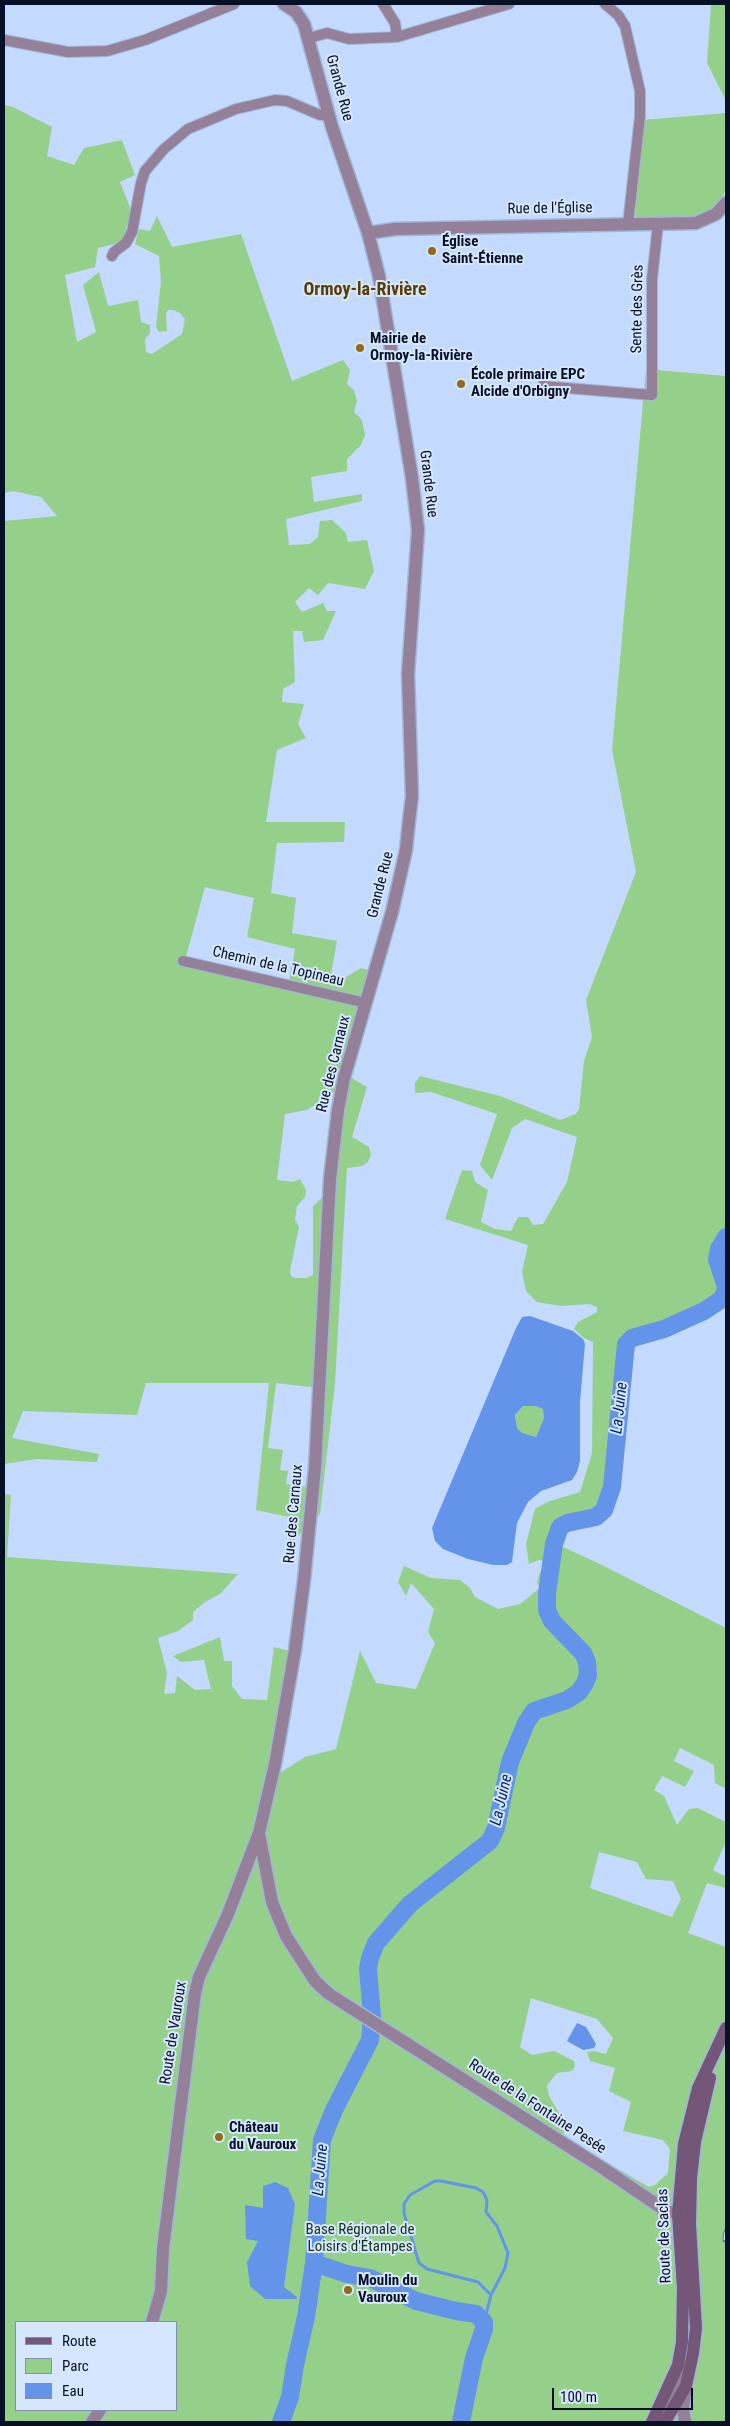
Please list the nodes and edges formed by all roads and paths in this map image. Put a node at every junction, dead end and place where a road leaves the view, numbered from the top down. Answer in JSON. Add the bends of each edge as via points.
{"nodes":[{"id":1,"x":234,"y":4,"type":"edge"},
{"id":2,"x":284,"y":4,"type":"edge"},
{"id":3,"x":383,"y":4,"type":"edge"},
{"id":4,"x":509,"y":4,"type":"edge"},
{"id":5,"x":605,"y":4,"type":"edge"},
{"id":6,"x":397,"y":37,"type":"junction"},
{"id":7,"x":308,"y":38,"type":"junction"},
{"id":8,"x":4,"y":40,"type":"edge"},
{"id":9,"x":329,"y":115,"type":"junction"},
{"id":10,"x":726,"y":203,"type":"edge"},
{"id":11,"x":628,"y":224,"type":"junction"},
{"id":12,"x":658,"y":224,"type":"junction"},
{"id":13,"x":368,"y":233,"type":"junction"},
{"id":14,"x":112,"y":256,"type":"dead end"},
{"id":15,"x":542,"y":386,"type":"dead end"},
{"id":16,"x":184,"y":961,"type":"dead end"},
{"id":17,"x":371,"y":984,"type":"joint"},
{"id":18,"x":366,"y":1003,"type":"junction"},
{"id":19,"x":260,"y":1833,"type":"junction"},
{"id":20,"x":358,"y":2012,"type":"joint"},
{"id":21,"x":726,"y":2028,"type":"edge"},
{"id":22,"x":717,"y":2049,"type":"junction"},
{"id":23,"x":678,"y":2214,"type":"junction"},
{"id":24,"x":690,"y":2224,"type":"junction"},
{"id":25,"x":152,"y":2321,"type":"edge"},
{"id":26,"x":678,"y":2365,"type":"junction"},
{"id":27,"x":686,"y":2386,"type":"junction"},
{"id":28,"x":99,"y":2411,"type":"edge"},
{"id":29,"x":92,"y":2422,"type":"edge"},
{"id":30,"x":652,"y":2422,"type":"edge"},
{"id":31,"x":664,"y":2422,"type":"edge"},
{"id":32,"x":686,"y":2422,"type":"edge"}],
"edges":[{"from":1,"to":8,"type":"street","via":[[145,40],[107,51],[68,52]]},
{"from":2,"to":7,"type":"street","name":"Grande Rue","via":[[296,12]]},
{"from":3,"to":6,"type":"street","via":[[395,23]]},
{"from":4,"to":6,"type":"street"},
{"from":5,"to":11,"type":"street","via":[[625,26],[640,91]]},
{"from":6,"to":7,"type":"street","via":[[349,39],[327,33]]},
{"from":7,"to":9,"type":"street","name":"Grande Rue"},
{"from":9,"to":13,"type":"street","name":"Grande Rue"},
{"from":9,"to":14,"type":"street","via":[[275,100],[236,109],[188,129],[145,171],[132,232]]},
{"from":10,"to":12,"type":"street","name":"Rue de l'Église","via":[[707,220]]},
{"from":11,"to":12,"type":"street","name":"Rue de l'Église"},
{"from":11,"to":13,"type":"street","name":"Rue de l'Église","via":[[395,229]]},
{"from":12,"to":15,"type":"street","name":"Sente des Grès","via":[[652,279],[652,395]]},
{"from":13,"to":17,"type":"street","name":"Grande Rue","via":[[379,276],[418,530],[408,674],[411,804],[406,850]]},
{"from":16,"to":18,"type":"street","name":"Chemin de la Topineau"},
{"from":17,"to":18,"type":"street","name":"Rue des Carnaux"},
{"from":18,"to":19,"type":"street","name":"Rue des Carnaux","via":[[338,1110],[330,1179],[317,1442],[304,1580]]},
{"from":19,"to":20,"type":"street","name":"Rue des Carnaux","via":[[272,1902],[286,1936],[315,1981]]},
{"from":19,"to":25,"type":"street","name":"Route de Vauroux","via":[[195,1993],[163,2249],[161,2292]]},
{"from":20,"to":23,"type":"street","name":"Route de la Fontaine Pesée","via":[[666,2212]]},
{"from":21,"to":22,"type":"main road","name":"Route de Saclas"},
{"from":22,"to":23,"type":"main road","name":"Route de Saclas","via":[[698,2088],[690,2114]]},
{"from":22,"to":24,"type":"main road","name":"Route de Saclas","via":[[695,2142]]},
{"from":23,"to":24,"type":"street","name":"Route de la Fontaine Pesée"},
{"from":23,"to":26,"type":"main road","name":"Route de Saclas","via":[[683,2288],[682,2342]]},
{"from":24,"to":27,"type":"main road","name":"Route de Saclas","via":[[696,2328]]},
{"from":26,"to":30,"type":"main road","name":"Route de Saclas"},
{"from":26,"to":31,"type":"street","via":[[676,2386]]},
{"from":27,"to":31,"type":"main road","name":"Route de Saclas"},
{"from":27,"to":32,"type":"street","via":[[683,2408]]},
{"from":28,"to":29,"type":"street"}]}
